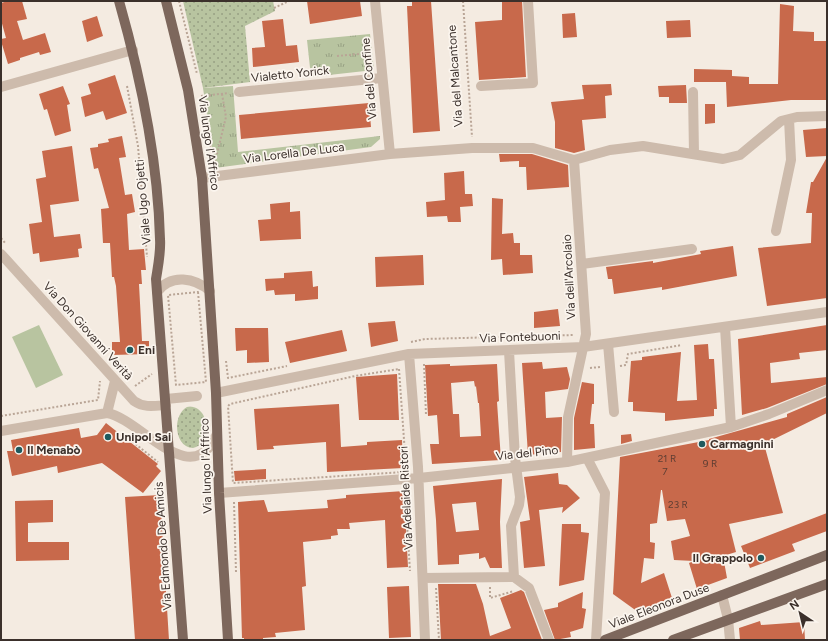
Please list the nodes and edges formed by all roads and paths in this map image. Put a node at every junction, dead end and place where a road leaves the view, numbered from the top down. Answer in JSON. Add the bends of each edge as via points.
{"nodes":[{"id":1,"x":120,"y":1,"type":"edge"},
{"id":2,"x":166,"y":1,"type":"edge"},
{"id":3,"x":289,"y":1,"type":"edge"},
{"id":4,"x":375,"y":1,"type":"edge"},
{"id":5,"x":463,"y":1,"type":"edge"},
{"id":6,"x":528,"y":1,"type":"edge"},
{"id":7,"x":274,"y":8,"type":"dead end"},
{"id":8,"x":133,"y":50,"type":"junction"},
{"id":9,"x":374,"y":53,"type":"dead end"},
{"id":10,"x":337,"y":56,"type":"dead end"},
{"id":11,"x":382,"y":78,"type":"junction"},
{"id":12,"x":127,"y":81,"type":"dead end"},
{"id":13,"x":481,"y":86,"type":"dead end"},
{"id":14,"x":1,"y":87,"type":"edge"},
{"id":15,"x":238,"y":92,"type":"joint"},
{"id":16,"x":693,"y":92,"type":"dead end"},
{"id":17,"x":222,"y":94,"type":"junction"},
{"id":18,"x":201,"y":96,"type":"dead end"},
{"id":19,"x":827,"y":116,"type":"edge"},
{"id":20,"x":785,"y":120,"type":"junction"},
{"id":21,"x":472,"y":148,"type":"junction"},
{"id":22,"x":390,"y":154,"type":"junction"},
{"id":23,"x":694,"y":154,"type":"junction"},
{"id":24,"x":574,"y":160,"type":"junction"},
{"id":25,"x":214,"y":167,"type":"dead end"},
{"id":26,"x":202,"y":178,"type":"junction"},
{"id":27,"x":776,"y":231,"type":"dead end"},
{"id":28,"x":692,"y":249,"type":"dead end"},
{"id":29,"x":1,"y":254,"type":"edge"},
{"id":30,"x":582,"y":264,"type":"junction"},
{"id":31,"x":148,"y":265,"type":"dead end"},
{"id":32,"x":210,"y":291,"type":"junction"},
{"id":33,"x":157,"y":292,"type":"junction"},
{"id":34,"x":827,"y":312,"type":"edge"},
{"id":35,"x":725,"y":327,"type":"junction"},
{"id":36,"x":608,"y":344,"type":"junction"},
{"id":37,"x":688,"y":344,"type":"dead end"},
{"id":38,"x":584,"y":347,"type":"junction"},
{"id":39,"x":509,"y":351,"type":"junction"},
{"id":40,"x":409,"y":354,"type":"junction"},
{"id":41,"x":431,"y":364,"type":"dead end"},
{"id":42,"x":610,"y":366,"type":"junction"},
{"id":43,"x":579,"y":369,"type":"junction"},
{"id":44,"x":153,"y":374,"type":"dead end"},
{"id":45,"x":115,"y":380,"type":"junction"},
{"id":46,"x":176,"y":385,"type":"joint"},
{"id":47,"x":135,"y":386,"type":"dead end"},
{"id":48,"x":827,"y":390,"type":"edge"},
{"id":49,"x":216,"y":393,"type":"junction"},
{"id":50,"x":197,"y":396,"type":"dead end"},
{"id":51,"x":98,"y":400,"type":"dead end"},
{"id":52,"x":166,"y":402,"type":"junction"},
{"id":53,"x":230,"y":404,"type":"dead end"},
{"id":54,"x":614,"y":412,"type":"dead end"},
{"id":55,"x":107,"y":413,"type":"junction"},
{"id":56,"x":1,"y":416,"type":"edge"},
{"id":57,"x":427,"y":420,"type":"dead end"},
{"id":58,"x":731,"y":427,"type":"junction"},
{"id":59,"x":117,"y":430,"type":"dead end"},
{"id":60,"x":1,"y":431,"type":"edge"},
{"id":61,"x":217,"y":434,"type":"junction"},
{"id":62,"x":170,"y":451,"type":"junction"},
{"id":63,"x":587,"y":458,"type":"junction"},
{"id":64,"x":568,"y":462,"type":"junction"},
{"id":65,"x":162,"y":466,"type":"dead end"},
{"id":66,"x":517,"y":467,"type":"junction"},
{"id":67,"x":419,"y":478,"type":"junction"},
{"id":68,"x":233,"y":483,"type":"dead end"},
{"id":69,"x":405,"y":490,"type":"dead end"},
{"id":70,"x":219,"y":493,"type":"junction"},
{"id":71,"x":237,"y":501,"type":"dead end"},
{"id":72,"x":827,"y":555,"type":"edge"},
{"id":73,"x":514,"y":576,"type":"junction"},
{"id":74,"x":410,"y":577,"type":"dead end"},
{"id":75,"x":236,"y":578,"type":"dead end"},
{"id":76,"x":423,"y":578,"type":"junction"},
{"id":77,"x":827,"y":584,"type":"edge"},
{"id":78,"x":490,"y":585,"type":"dead end"},
{"id":79,"x":518,"y":590,"type":"dead end"},
{"id":80,"x":722,"y":595,"type":"junction"},
{"id":81,"x":728,"y":619,"type":"junction"},
{"id":82,"x":183,"y":640,"type":"edge"},
{"id":83,"x":228,"y":640,"type":"edge"},
{"id":84,"x":425,"y":640,"type":"edge"},
{"id":85,"x":549,"y":640,"type":"edge"},
{"id":86,"x":596,"y":640,"type":"edge"},
{"id":87,"x":605,"y":640,"type":"edge"},
{"id":88,"x":673,"y":640,"type":"edge"},
{"id":89,"x":730,"y":640,"type":"edge"}],
"edges":[{"from":1,"to":8,"type":"main road","name":"Viale Ugo Ojetti"},
{"from":2,"to":26,"type":"main road","name":"Via lungo l'Affrico","via":[[188,90]]},
{"from":3,"to":7,"type":"path"},
{"from":4,"to":11,"type":"street","name":"Via del Confine"},
{"from":5,"to":21,"type":"path","name":"Via del Malcantone"},
{"from":6,"to":13,"type":"street","via":[[533,83]]},
{"from":8,"to":14,"type":"street"},
{"from":8,"to":33,"type":"main road","name":"Viale Ugo Ojetti","via":[[152,154],[161,240]]},
{"from":9,"to":10,"type":"path"},
{"from":11,"to":15,"type":"street","name":"Vialetto Yorick"},
{"from":11,"to":22,"type":"street","name":"Via del Confine"},
{"from":12,"to":31,"type":"path","via":[[138,146]]},
{"from":15,"to":17,"type":"path","name":"Vialetto Yorick"},
{"from":16,"to":23,"type":"street"},
{"from":17,"to":18,"type":"path","name":"Vialetto Yorick"},
{"from":17,"to":25,"type":"path","via":[[226,118]]},
{"from":19,"to":20,"type":"street"},
{"from":20,"to":23,"type":"street","via":[[734,157],[723,159]]},
{"from":20,"to":27,"type":"street","via":[[791,160]]},
{"from":21,"to":22,"type":"street"},
{"from":21,"to":24,"type":"street","via":[[534,148]]},
{"from":22,"to":26,"type":"street","name":"Via Lorella De Luca"},
{"from":23,"to":24,"type":"street","via":[[629,146]]},
{"from":24,"to":30,"type":"street","name":"Via dell'Arcolaio"},
{"from":26,"to":32,"type":"main road","name":"Via lungo l'Affrico"},
{"from":28,"to":30,"type":"street"},
{"from":29,"to":45,"type":"street","name":"Via Don Giovanni Verità"},
{"from":30,"to":38,"type":"street","name":"Via dell'Arcolaio","via":[[586,334]]},
{"from":32,"to":33,"type":"street","via":[[197,282],[182,279],[170,282]]},
{"from":32,"to":49,"type":"main road","name":"Via lungo l'Affrico"},
{"from":33,"to":52,"type":"main road","name":"Viale Ugo Ojetti"},
{"from":34,"to":35,"type":"street","name":"Via Fontebuoni"},
{"from":35,"to":36,"type":"street","name":"Via Fontebuoni"},
{"from":35,"to":58,"type":"street"},
{"from":36,"to":38,"type":"street","name":"Via Fontebuoni"},
{"from":36,"to":42,"type":"street"},
{"from":37,"to":42,"type":"path","via":[[628,354],[626,365]]},
{"from":38,"to":39,"type":"street","name":"Via Fontebuoni"},
{"from":38,"to":43,"type":"street","name":"Via dell'Arcolaio"},
{"from":39,"to":40,"type":"street","name":"Via Fontebuoni"},
{"from":39,"to":66,"type":"street"},
{"from":40,"to":49,"type":"street","name":"Via Fontebuoni"},
{"from":40,"to":67,"type":"street","name":"Via Adelaide Ristori"},
{"from":41,"to":57,"type":"path","via":[[424,364]]},
{"from":42,"to":43,"type":"path"},
{"from":42,"to":54,"type":"street"},
{"from":43,"to":64,"type":"street","name":"Via dell'Arcolaio","via":[[568,417]]},
{"from":44,"to":47,"type":"path"},
{"from":45,"to":52,"type":"street","name":"Via Don Giovanni Verità","via":[[139,405],[148,407]]},
{"from":45,"to":55,"type":"street"},
{"from":46,"to":46,"type":"path","via":[[206,382],[198,292],[168,295]]},
{"from":48,"to":58,"type":"street","name":"Via del Pino"},
{"from":49,"to":61,"type":"main road","name":"Via lungo l'Affrico"},
{"from":50,"to":52,"type":"street","name":"Via Don Giovanni Verità"},
{"from":51,"to":56,"type":"path"},
{"from":52,"to":62,"type":"main road","name":"Viale Ugo Ojetti"},
{"from":53,"to":68,"type":"path","via":[[228,406]]},
{"from":55,"to":60,"type":"street"},
{"from":55,"to":62,"type":"street","name":"Via lungo l'Affrico","via":[[119,416]]},
{"from":58,"to":63,"type":"street","name":"Via del Pino"},
{"from":59,"to":65,"type":"path"},
{"from":61,"to":62,"type":"street","name":"Via lungo l'Affrico","via":[[209,447],[196,456]]},
{"from":61,"to":70,"type":"main road","name":"Via lungo l'Affrico"},
{"from":62,"to":82,"type":"main road","name":"Via Edmondo De Amicis"},
{"from":63,"to":64,"type":"street","name":"Via del Pino"},
{"from":63,"to":86,"type":"street","via":[[605,493]]},
{"from":64,"to":66,"type":"street","name":"Via del Pino"},
{"from":66,"to":67,"type":"street","name":"Via del Pino"},
{"from":66,"to":73,"type":"street","via":[[520,501],[511,522]]},
{"from":67,"to":70,"type":"street","name":"Via del Pino"},
{"from":67,"to":76,"type":"street","name":"Via Adelaide Ristori"},
{"from":69,"to":74,"type":"path"},
{"from":70,"to":83,"type":"main road","name":"Via lungo l'Affrico"},
{"from":71,"to":75,"type":"path","via":[[234,502]]},
{"from":72,"to":80,"type":"main road","name":"Viale Eleonora Duse"},
{"from":73,"to":76,"type":"street"},
{"from":73,"to":85,"type":"street","via":[[529,588]]},
{"from":76,"to":84,"type":"street","name":"Via Adelaide Ristori"},
{"from":77,"to":81,"type":"main road"},
{"from":78,"to":79,"type":"path","via":[[490,598]]},
{"from":80,"to":81,"type":"street","name":"Viale Eleonora Duse"},
{"from":80,"to":87,"type":"main road","name":"Viale Eleonora Duse"},
{"from":81,"to":88,"type":"main road"},
{"from":81,"to":89,"type":"street","name":"Viale Eleonora Duse"}]}
